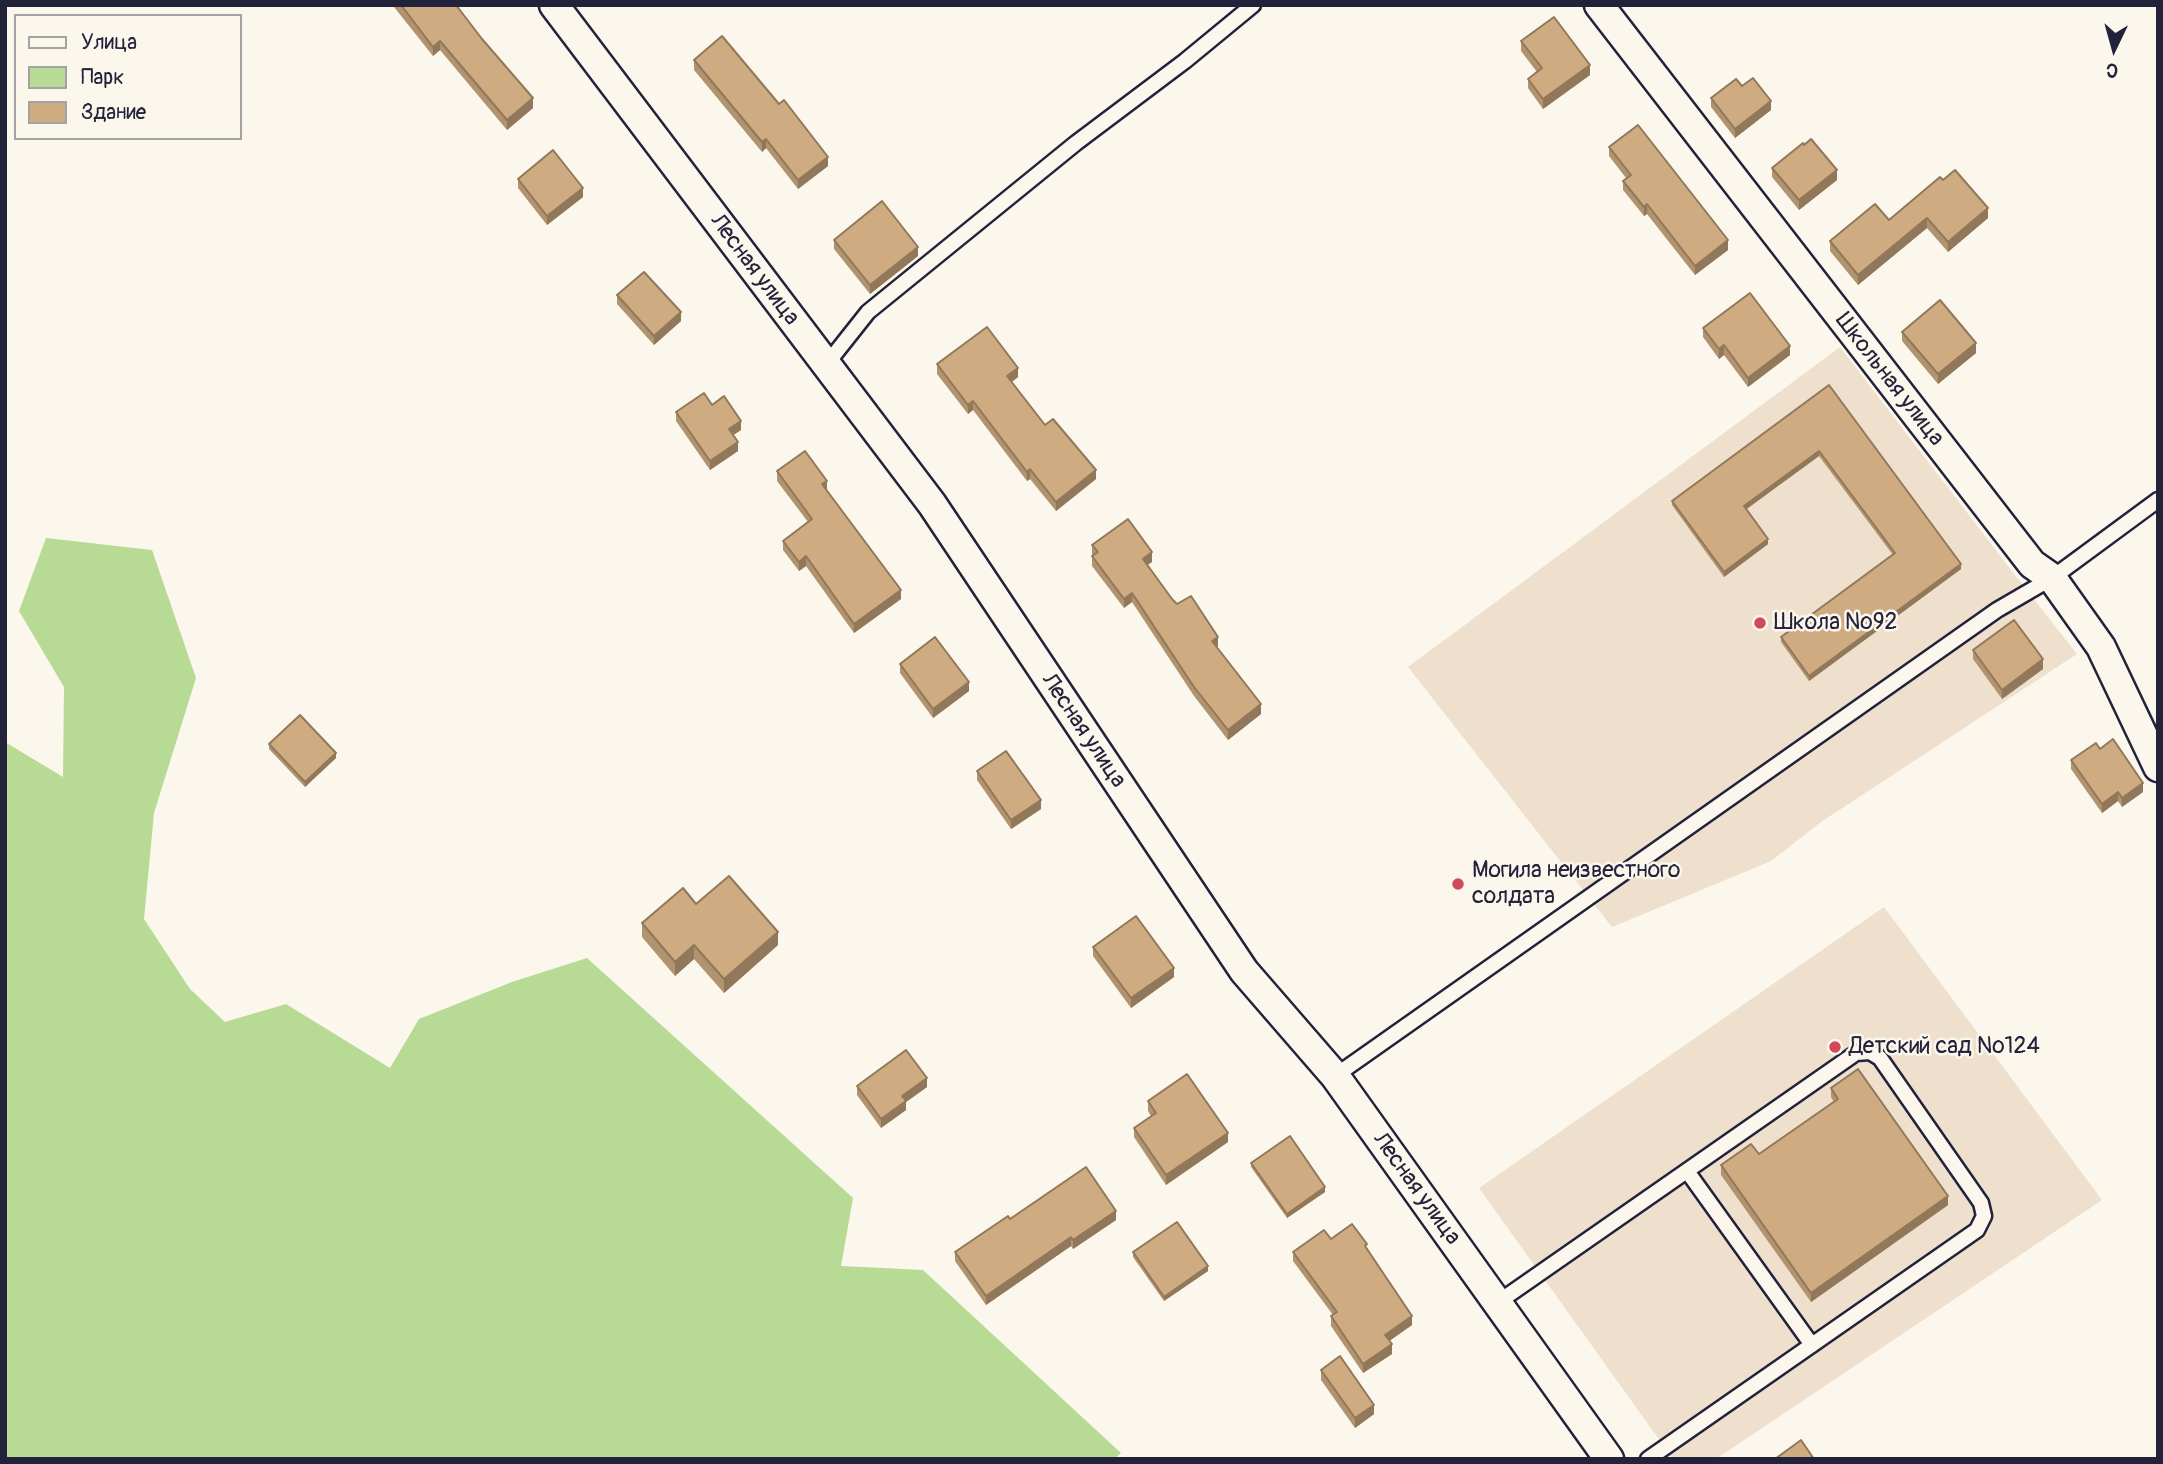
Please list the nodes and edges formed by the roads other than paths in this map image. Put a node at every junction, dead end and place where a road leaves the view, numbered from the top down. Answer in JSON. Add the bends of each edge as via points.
{"nodes":[{"id":1,"x":554,"y":5,"type":"edge"},
{"id":2,"x":1253,"y":5,"type":"edge"},
{"id":3,"x":1599,"y":5,"type":"edge"},
{"id":4,"x":826,"y":365,"type":"junction"},
{"id":5,"x":2158,"y":500,"type":"edge"},
{"id":6,"x":2052,"y":578,"type":"junction"},
{"id":7,"x":2158,"y":767,"type":"edge"},
{"id":8,"x":1335,"y":1076,"type":"junction"},
{"id":9,"x":1688,"y":1171,"type":"junction"},
{"id":10,"x":1497,"y":1303,"type":"junction"},
{"id":11,"x":1812,"y":1345,"type":"junction"},
{"id":12,"x":1609,"y":1459,"type":"edge"},
{"id":13,"x":1648,"y":1459,"type":"edge"}],
"edges":[{"from":1,"to":4,"type":"street","name":"Лесная улица"},
{"from":2,"to":4,"type":"lane","via":[[868,312]]},
{"from":3,"to":6,"type":"street","name":"Школьная улица","via":[[2032,564]]},
{"from":4,"to":8,"type":"street","name":"Лесная улица","via":[[932,504],[1244,971]]},
{"from":5,"to":6,"type":"lane"},
{"from":6,"to":7,"type":"street","name":"Школьная улица","via":[[2101,647]]},
{"from":6,"to":8,"type":"lane","via":[[1986,618]]},
{"from":8,"to":10,"type":"street","name":"Лесная улица"},
{"from":9,"to":10,"type":"lane"},
{"from":9,"to":11,"type":"lane"},
{"from":9,"to":11,"type":"lane","via":[[1856,1053],[1870,1052],[1880,1058],[1981,1203],[1984,1216],[1977,1230]]},
{"from":10,"to":12,"type":"street","name":"Лесная улица"},
{"from":11,"to":13,"type":"lane"}]}
